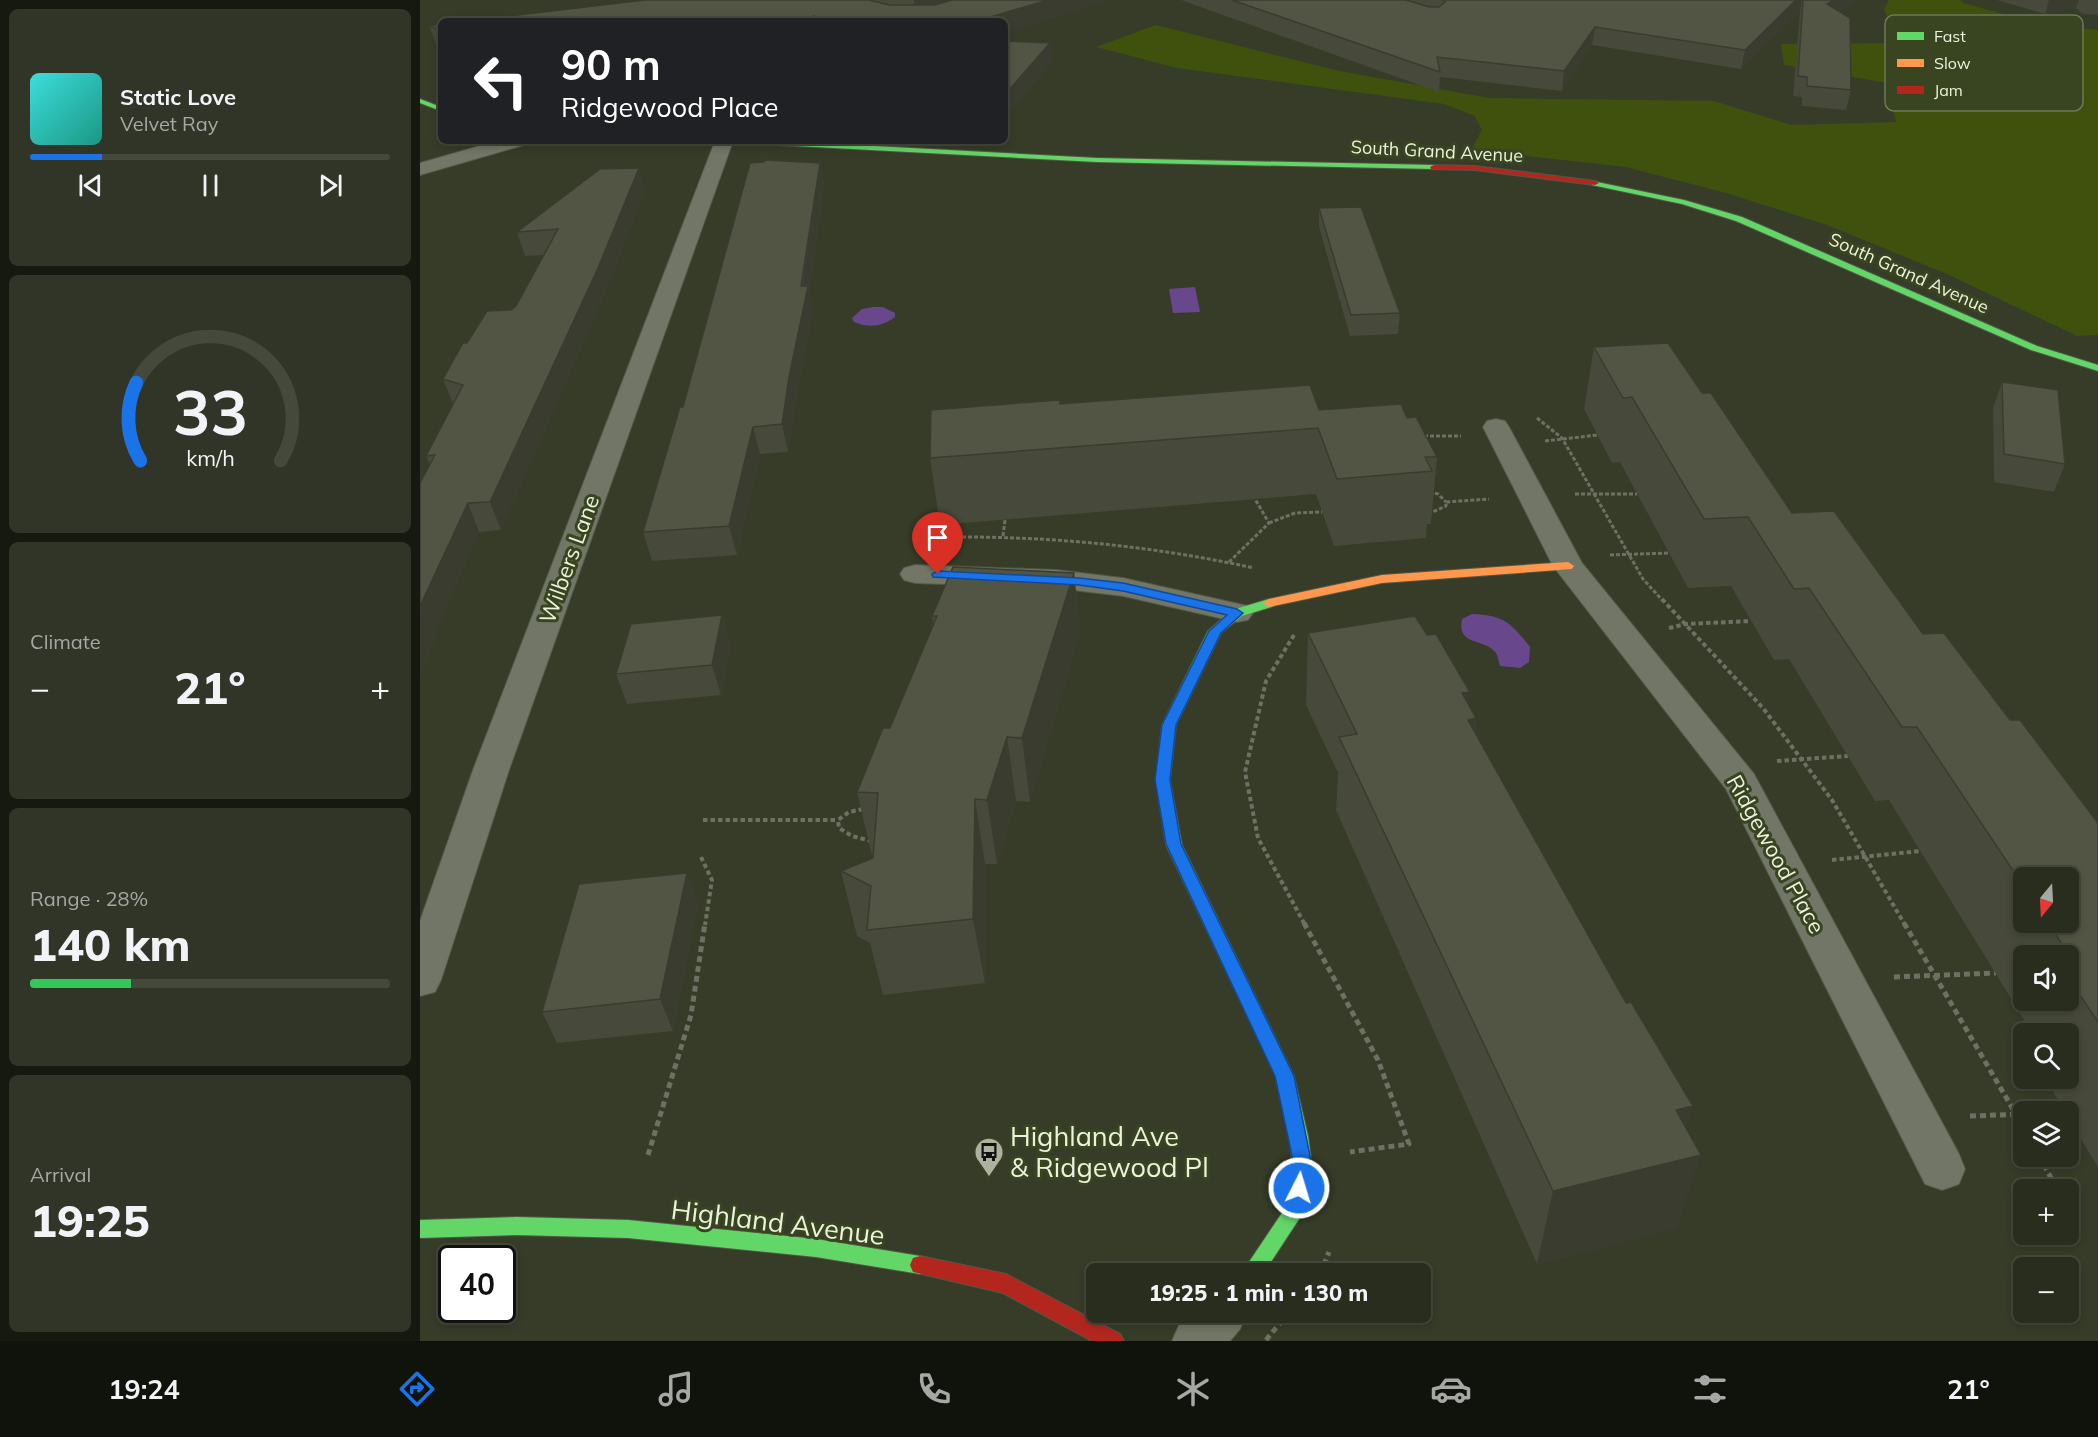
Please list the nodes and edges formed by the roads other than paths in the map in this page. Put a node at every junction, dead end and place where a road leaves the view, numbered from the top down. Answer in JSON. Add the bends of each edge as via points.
{"nodes":[{"id":1,"x":420,"y":101,"type":"edge"},
{"id":2,"x":438,"y":108,"type":"edge"},
{"id":3,"x":507,"y":144,"type":"edge"},
{"id":4,"x":723,"y":144,"type":"edge"},
{"id":5,"x":796,"y":144,"type":"edge"},
{"id":6,"x":420,"y":169,"type":"edge"},
{"id":7,"x":2098,"y":368,"type":"edge"},
{"id":8,"x":1501,"y":437,"type":"road end"},
{"id":9,"x":1566,"y":561,"type":"junction"},
{"id":10,"x":915,"y":574,"type":"dead end"},
{"id":11,"x":1237,"y":613,"type":"junction"},
{"id":12,"x":420,"y":980,"type":"edge"},
{"id":13,"x":1942,"y":1169,"type":"dead end"},
{"id":14,"x":420,"y":1229,"type":"edge"},
{"id":15,"x":1259,"y":1263,"type":"edge"},
{"id":16,"x":1213,"y":1323,"type":"edge"},
{"id":17,"x":1113,"y":1341,"type":"edge"},
{"id":18,"x":1198,"y":1341,"type":"edge"}],
"edges":[{"from":1,"to":2,"type":"main road"},
{"from":3,"to":6,"type":"street"},
{"from":4,"to":12,"type":"street","name":"Wilbers Lane","via":[[491,770]]},
{"from":5,"to":7,"type":"main road","name":"South Grand Avenue","via":[[1097,160],[1475,168],[1604,184],[1739,219],[2034,348]]},
{"from":8,"to":9,"type":"street","name":"Ridgewood Place"},
{"from":9,"to":11,"type":"main road","via":[[1382,579],[1282,599]]},
{"from":9,"to":13,"type":"street","name":"Ridgewood Place","via":[[1741,783]]},
{"from":10,"to":11,"type":"street","via":[[1056,579],[1123,587]]},
{"from":11,"to":15,"type":"main road","via":[[1215,631],[1169,725],[1162,780],[1174,844],[1285,1076],[1299,1136],[1302,1166],[1296,1210]]},
{"from":14,"to":17,"type":"main road","name":"Highland Avenue","via":[[628,1229],[816,1248],[900,1261],[1006,1284]]},
{"from":16,"to":18,"type":"street"}]}
